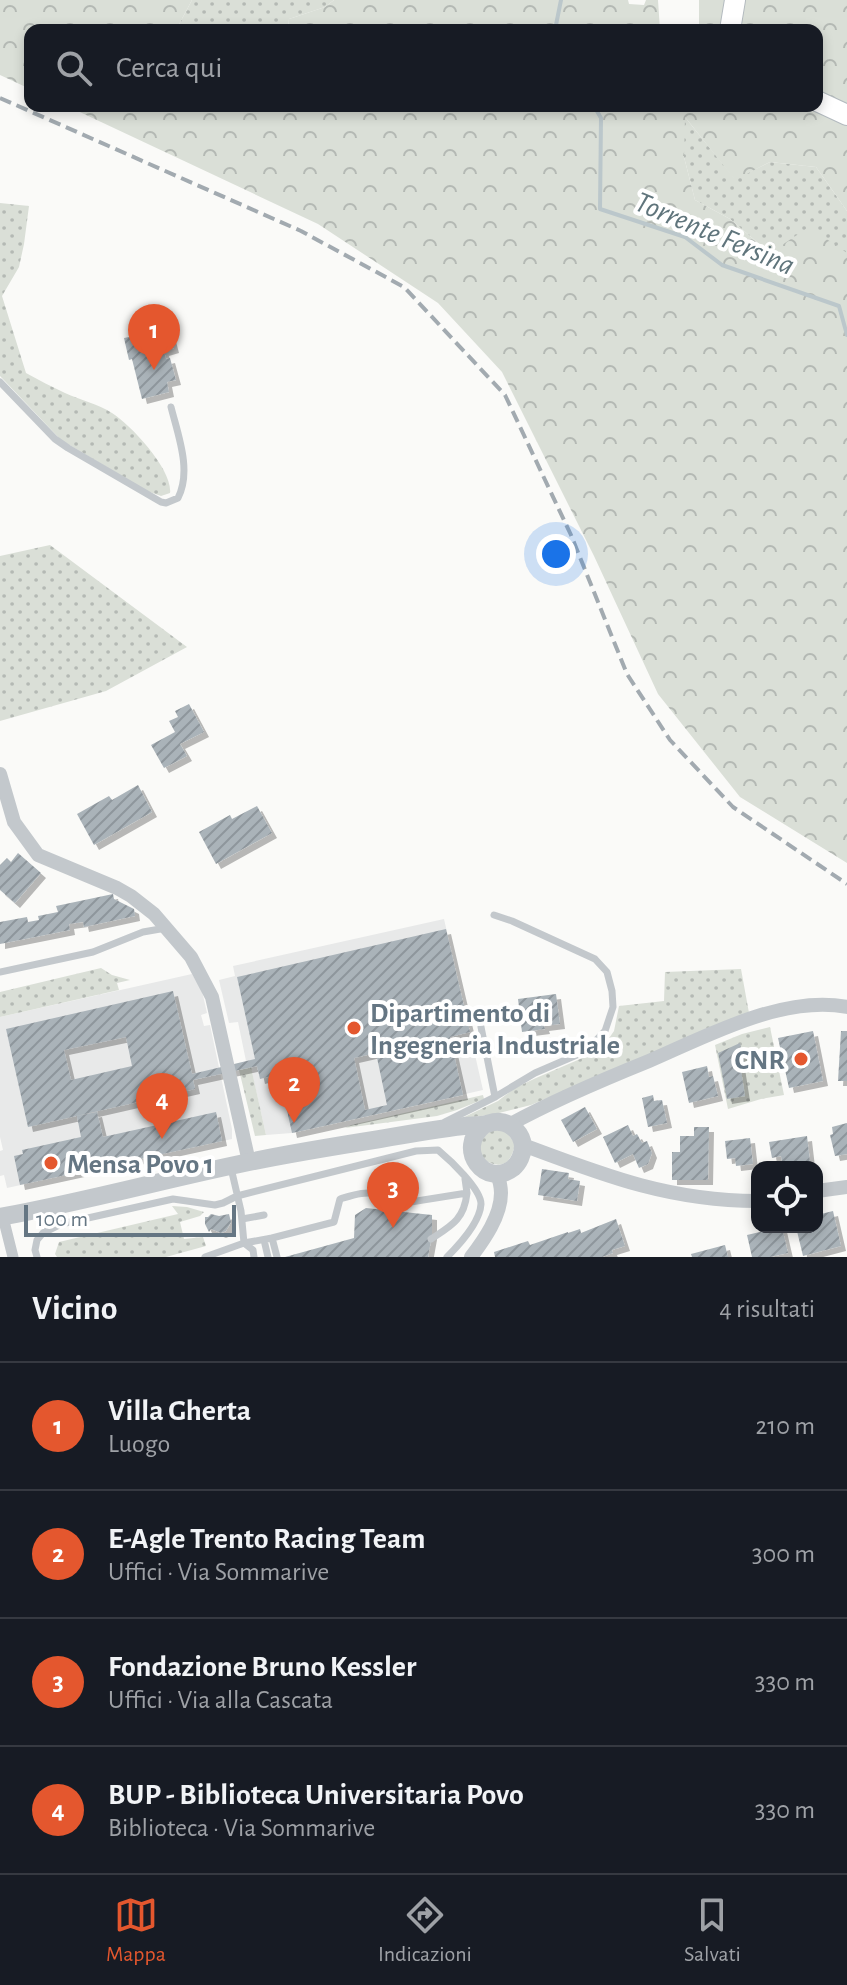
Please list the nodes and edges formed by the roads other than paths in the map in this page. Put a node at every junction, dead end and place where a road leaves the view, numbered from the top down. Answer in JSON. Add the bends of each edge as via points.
{"nodes":[{"id":1,"x":735,"y":0,"type":"edge"},
{"id":2,"x":731,"y":24,"type":"edge"},
{"id":3,"x":823,"y":104,"type":"edge"},
{"id":4,"x":847,"y":115,"type":"edge"},
{"id":5,"x":0,"y":382,"type":"edge"},
{"id":6,"x":171,"y":407,"type":"dead end"},
{"id":7,"x":0,"y":774,"type":"edge"},
{"id":8,"x":494,"y":915,"type":"dead end"},
{"id":9,"x":168,"y":928,"type":"junction"},
{"id":10,"x":0,"y":972,"type":"edge"},
{"id":11,"x":847,"y":1007,"type":"edge"},
{"id":12,"x":481,"y":1027,"type":"dead end"},
{"id":13,"x":495,"y":1097,"type":"junction"},
{"id":14,"x":484,"y":1125,"type":"junction"},
{"id":15,"x":509,"y":1125,"type":"junction"},
{"id":16,"x":445,"y":1130,"type":"junction"},
{"id":17,"x":425,"y":1132,"type":"junction"},
{"id":18,"x":523,"y":1145,"type":"junction"},
{"id":19,"x":472,"y":1154,"type":"junction"},
{"id":20,"x":240,"y":1164,"type":"junction"},
{"id":21,"x":497,"y":1173,"type":"junction"},
{"id":22,"x":465,"y":1178,"type":"junction"},
{"id":23,"x":847,"y":1187,"type":"edge"},
{"id":24,"x":823,"y":1190,"type":"edge"},
{"id":25,"x":467,"y":1193,"type":"junction"},
{"id":26,"x":237,"y":1196,"type":"junction"},
{"id":27,"x":751,"y":1201,"type":"edge"},
{"id":28,"x":1,"y":1212,"type":"edge"},
{"id":29,"x":264,"y":1215,"type":"dead end"},
{"id":30,"x":242,"y":1219,"type":"junction"},
{"id":31,"x":268,"y":1239,"type":"junction"},
{"id":32,"x":431,"y":1239,"type":"dead end"},
{"id":33,"x":244,"y":1243,"type":"junction"},
{"id":34,"x":13,"y":1257,"type":"edge"},
{"id":35,"x":37,"y":1257,"type":"edge"},
{"id":36,"x":205,"y":1257,"type":"edge"},
{"id":37,"x":254,"y":1257,"type":"edge"},
{"id":38,"x":268,"y":1257,"type":"edge"},
{"id":39,"x":277,"y":1257,"type":"edge"},
{"id":40,"x":447,"y":1257,"type":"edge"},
{"id":41,"x":471,"y":1257,"type":"edge"}],
"edges":[{"from":1,"to":2,"type":"main road"},
{"from":3,"to":4,"type":"main road"},
{"from":5,"to":6,"type":"lane","via":[[55,439],[166,503],[178,498],[184,475]]},
{"from":7,"to":9,"type":"street","via":[[14,822],[38,855],[117,888]]},
{"from":8,"to":13,"type":"lane","via":[[595,959],[607,972],[613,1007],[605,1031],[586,1051]]},
{"from":9,"to":10,"type":"lane","via":[[93,952]]},
{"from":9,"to":20,"type":"street","via":[[209,987]]},
{"from":11,"to":15,"type":"street","via":[[807,1006],[733,1025]]},
{"from":12,"to":13,"type":"lane"},
{"from":13,"to":17,"type":"lane"},
{"from":14,"to":15,"type":"street"},
{"from":14,"to":16,"type":"street"},
{"from":14,"to":19,"type":"street","via":[[473,1137]]},
{"from":15,"to":18,"type":"street"},
{"from":16,"to":17,"type":"street"},
{"from":16,"to":19,"type":"street"},
{"from":17,"to":20,"type":"street"},
{"from":18,"to":21,"type":"street","via":[[513,1168]]},
{"from":18,"to":27,"type":"street","via":[[663,1192]]},
{"from":19,"to":21,"type":"street","via":[[481,1168]]},
{"from":20,"to":26,"type":"lane"},
{"from":20,"to":28,"type":"street"},
{"from":21,"to":41,"type":"street","via":[[499,1208]]},
{"from":22,"to":25,"type":"lane"},
{"from":22,"to":26,"type":"lane","via":[[438,1150],[416,1151]]},
{"from":22,"to":40,"type":"lane","via":[[479,1194],[480,1209],[465,1239]]},
{"from":23,"to":24,"type":"street"},
{"from":25,"to":31,"type":"lane","via":[[398,1204],[365,1192],[340,1199],[334,1222]]},
{"from":25,"to":32,"type":"lane","via":[[454,1225]]},
{"from":26,"to":30,"type":"lane"},
{"from":26,"to":35,"type":"lane","via":[[215,1205],[173,1199],[61,1224],[37,1240]]},
{"from":28,"to":34,"type":"street"},
{"from":29,"to":30,"type":"lane"},
{"from":30,"to":33,"type":"lane"},
{"from":31,"to":33,"type":"lane"},
{"from":31,"to":38,"type":"lane"},
{"from":31,"to":39,"type":"lane"},
{"from":33,"to":36,"type":"lane"},
{"from":33,"to":37,"type":"lane"}]}
